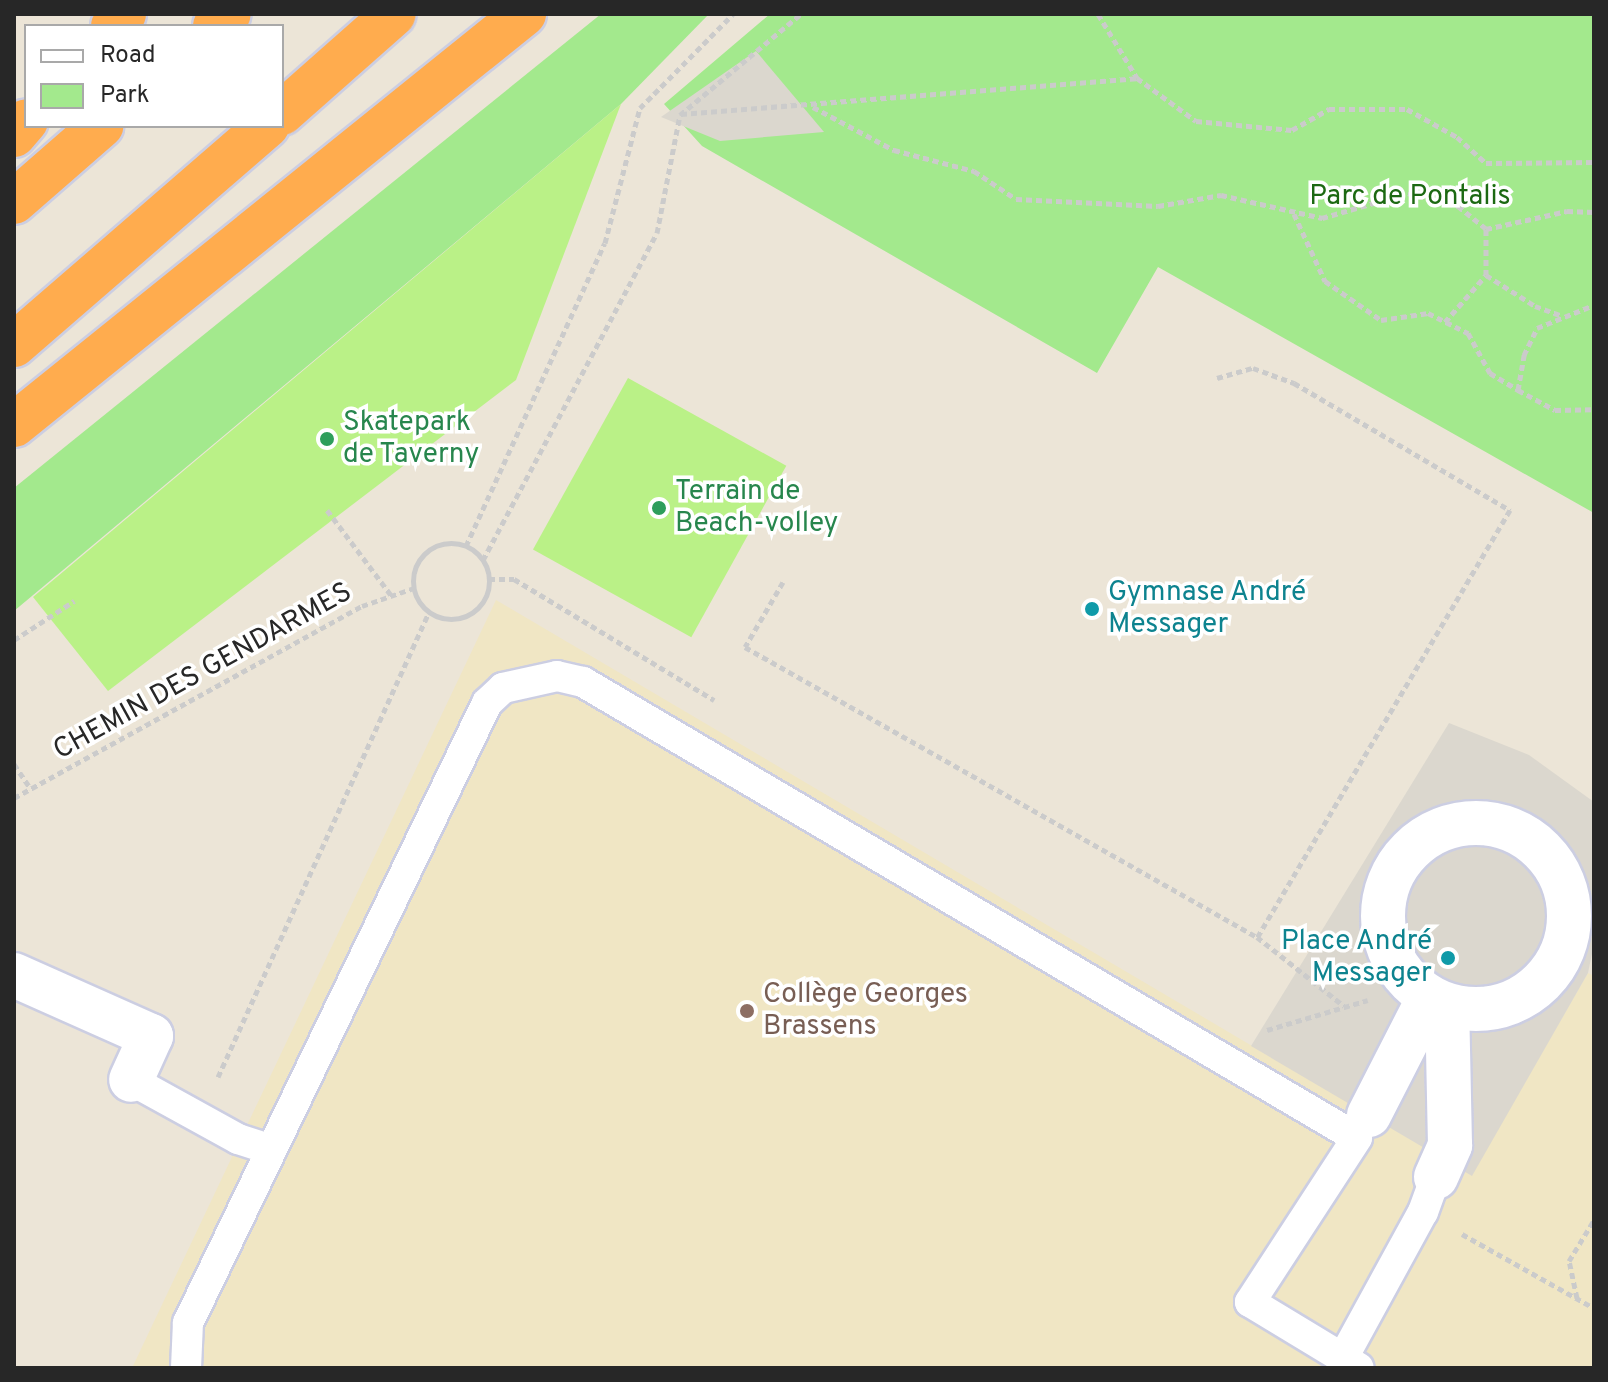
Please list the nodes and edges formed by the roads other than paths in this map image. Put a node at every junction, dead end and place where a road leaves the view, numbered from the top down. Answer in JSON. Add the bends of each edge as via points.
{"nodes":[{"id":1,"x":394,"y":14,"type":"edge"},
{"id":2,"x":524,"y":14,"type":"edge"},
{"id":3,"x":284,"y":111,"type":"edge"},
{"id":4,"x":99,"y":128,"type":"edge"},
{"id":5,"x":265,"y":128,"type":"edge"},
{"id":6,"x":14,"y":202,"type":"edge"},
{"id":7,"x":14,"y":345,"type":"edge"},
{"id":8,"x":14,"y":425,"type":"edge"},
{"id":9,"x":1582,"y":910,"type":"edge"},
{"id":10,"x":14,"y":975,"type":"edge"},
{"id":11,"x":1430,"y":997,"type":"junction"},
{"id":12,"x":131,"y":1080,"type":"joint"},
{"id":13,"x":1363,"y":1126,"type":"junction"},
{"id":14,"x":271,"y":1150,"type":"junction"},
{"id":15,"x":1430,"y":1194,"type":"joint"},
{"id":16,"x":1351,"y":1362,"type":"edge"},
{"id":17,"x":186,"y":1368,"type":"edge"}],
"edges":[{"from":1,"to":3,"type":"highway"},
{"from":2,"to":8,"type":"highway"},
{"from":4,"to":6,"type":"highway"},
{"from":5,"to":7,"type":"highway"},
{"from":9,"to":11,"type":"street","via":[[1551,975],[1522,1000],[1485,1011]]},
{"from":9,"to":11,"type":"street","via":[[1544,850],[1520,833],[1483,822],[1445,827],[1412,847],[1389,879],[1382,917],[1391,955]]},
{"from":10,"to":12,"type":"street","via":[[151,1036]]},
{"from":11,"to":13,"type":"street"},
{"from":11,"to":15,"type":"street","via":[[1450,1145]]},
{"from":12,"to":14,"type":"lane","via":[[238,1139]]},
{"from":13,"to":14,"type":"lane","via":[[583,682],[557,676],[503,688],[487,703]]},
{"from":13,"to":16,"type":"lane","via":[[1250,1302]]},
{"from":14,"to":17,"type":"lane","via":[[188,1323]]},
{"from":15,"to":16,"type":"lane"}]}
